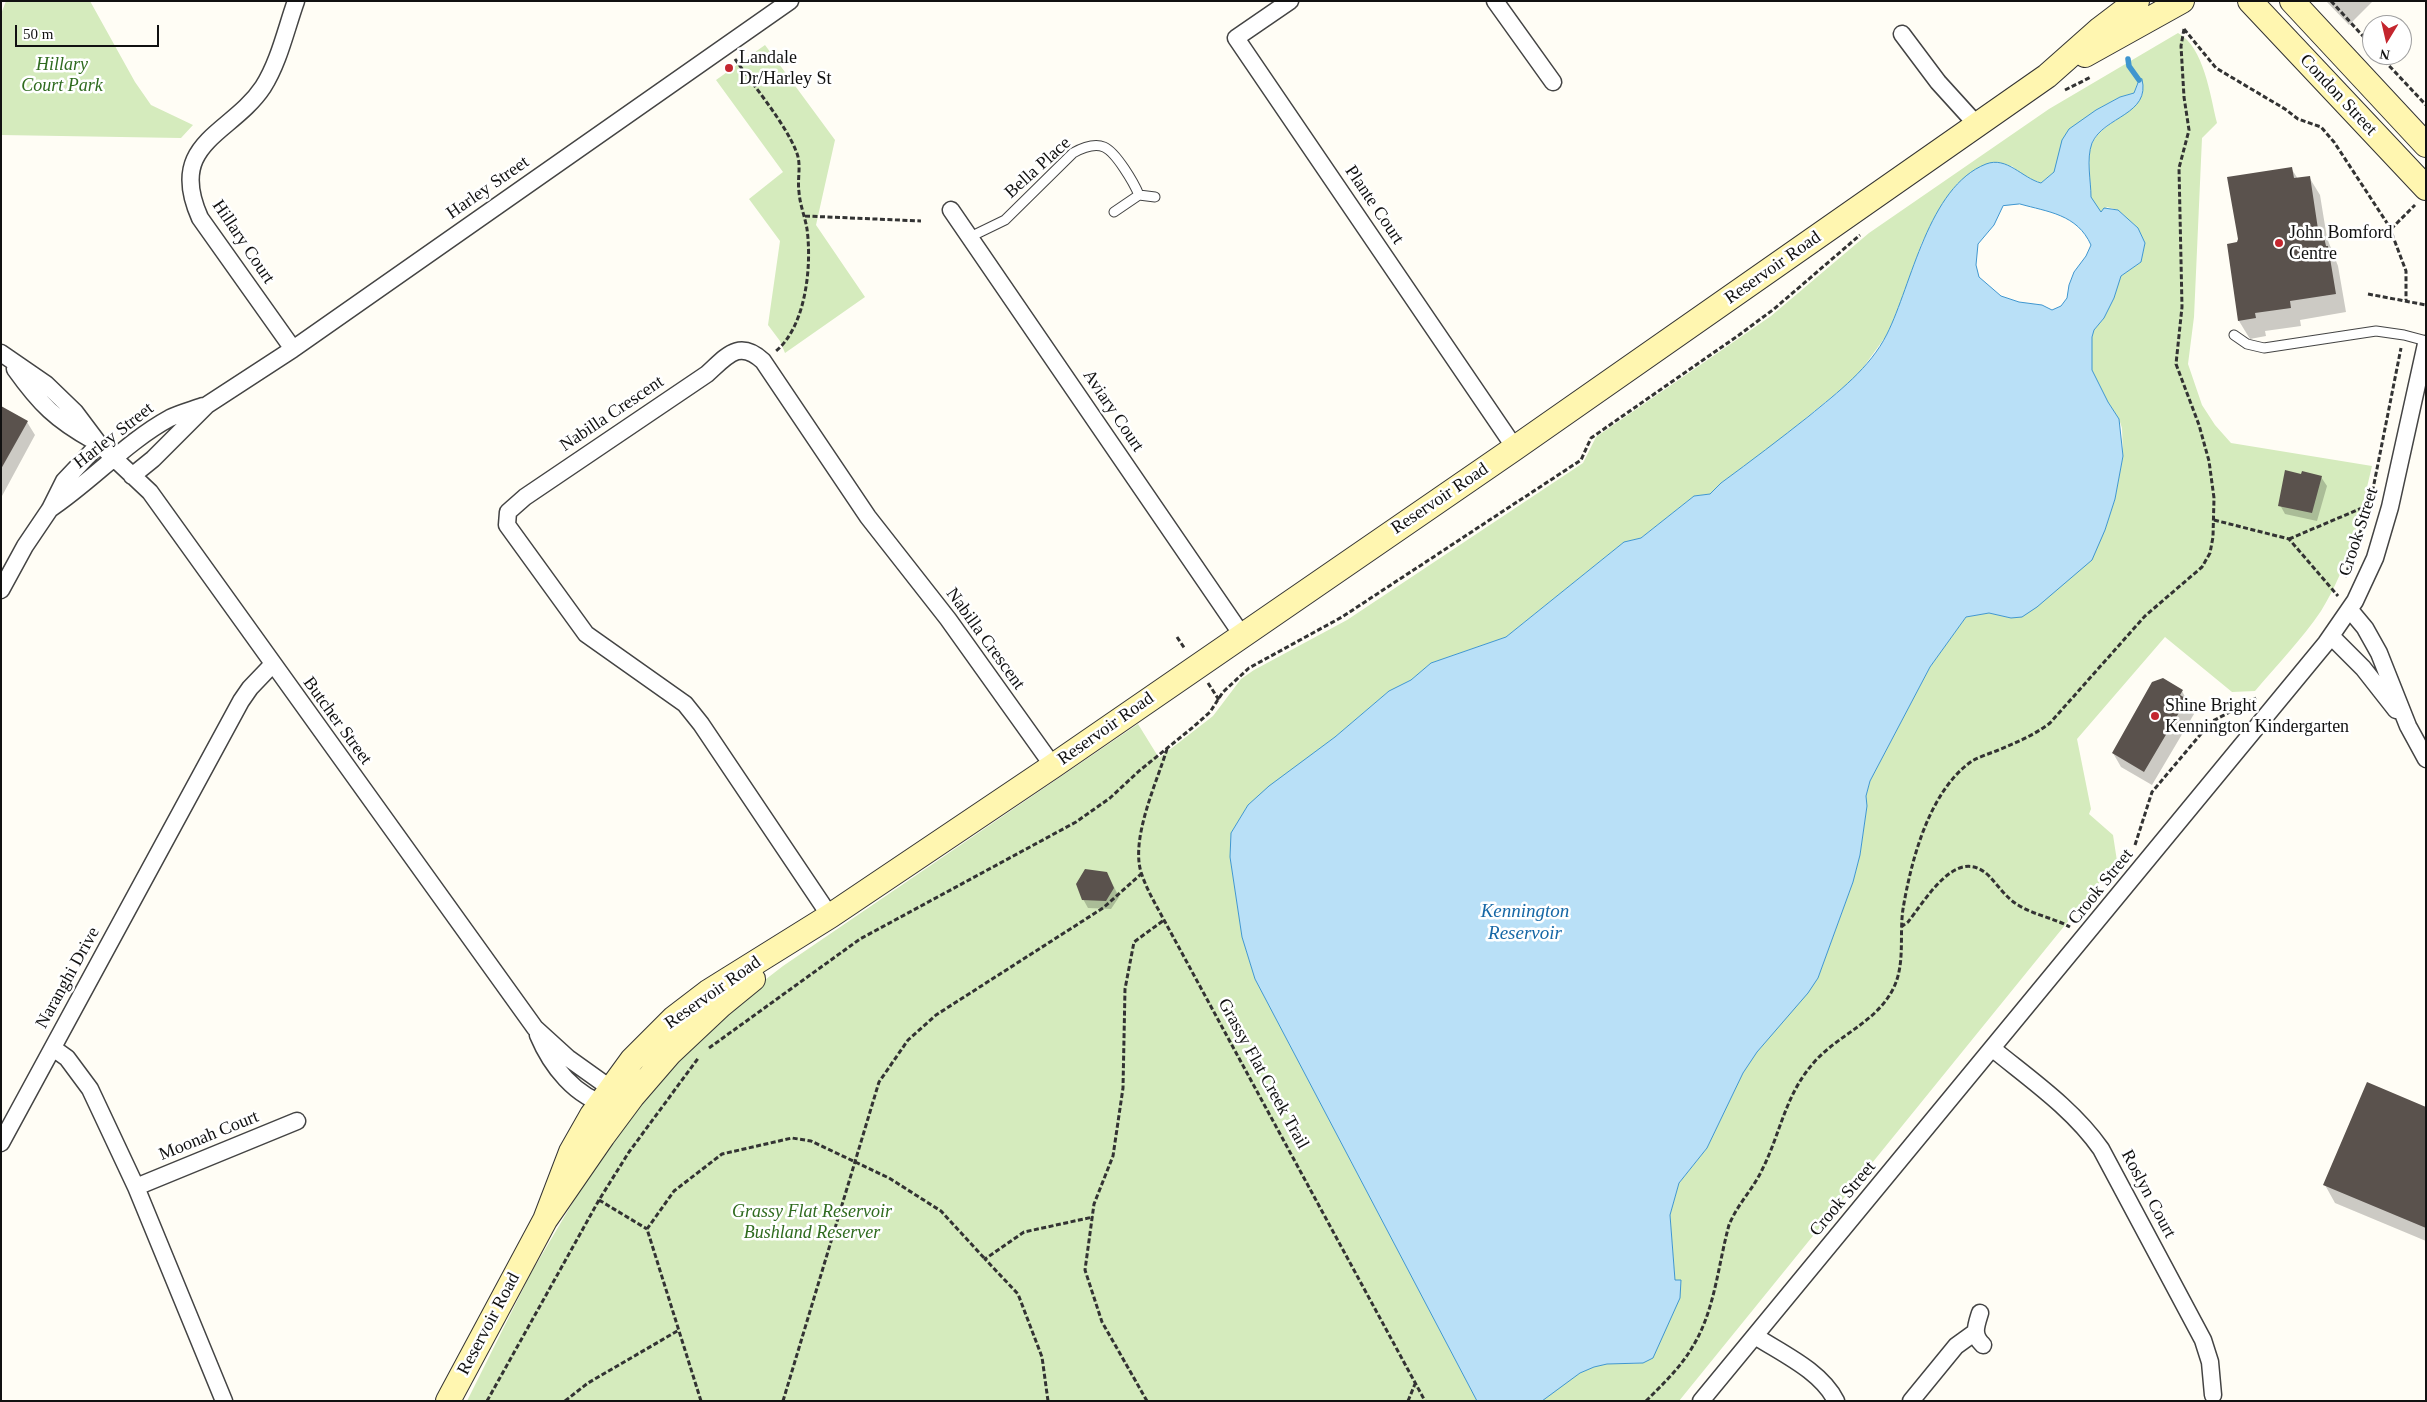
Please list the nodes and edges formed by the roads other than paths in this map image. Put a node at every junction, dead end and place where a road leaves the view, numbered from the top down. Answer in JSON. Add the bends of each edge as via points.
{"nodes":[{"id":1,"x":296,"y":1,"type":"edge"},
{"id":2,"x":790,"y":1,"type":"edge"},
{"id":3,"x":1290,"y":1,"type":"edge"},
{"id":4,"x":1495,"y":1,"type":"edge"},
{"id":5,"x":2137,"y":1,"type":"edge"},
{"id":6,"x":2182,"y":1,"type":"edge"},
{"id":7,"x":2250,"y":1,"type":"edge"},
{"id":8,"x":2292,"y":1,"type":"edge"},
{"id":9,"x":1902,"y":34,"type":"dead end"},
{"id":10,"x":1554,"y":82,"type":"dead end"},
{"id":11,"x":2054,"y":84,"type":"junction"},
{"id":12,"x":1977,"y":125,"type":"junction"},
{"id":13,"x":2425,"y":140,"type":"edge"},
{"id":14,"x":2420,"y":181,"type":"edge"},
{"id":15,"x":1139,"y":195,"type":"junction"},
{"id":16,"x":1155,"y":197,"type":"dead end"},
{"id":17,"x":951,"y":210,"type":"dead end"},
{"id":18,"x":1114,"y":212,"type":"dead end"},
{"id":19,"x":970,"y":237,"type":"junction"},
{"id":20,"x":2234,"y":335,"type":"dead end"},
{"id":21,"x":2426,"y":342,"type":"edge"},
{"id":22,"x":293,"y":349,"type":"junction"},
{"id":23,"x":5,"y":357,"type":"edge"},
{"id":24,"x":208,"y":405,"type":"junction"},
{"id":25,"x":99,"y":444,"type":"junction"},
{"id":26,"x":1515,"y":448,"type":"junction"},
{"id":27,"x":114,"y":459,"type":"junction"},
{"id":28,"x":132,"y":476,"type":"junction"},
{"id":29,"x":50,"y":509,"type":"junction"},
{"id":30,"x":1,"y":590,"type":"edge"},
{"id":31,"x":2350,"y":610,"type":"junction"},
{"id":32,"x":1242,"y":635,"type":"junction"},
{"id":33,"x":2331,"y":636,"type":"junction"},
{"id":34,"x":272,"y":664,"type":"junction"},
{"id":35,"x":2408,"y":726,"type":"junction"},
{"id":36,"x":2426,"y":759,"type":"edge"},
{"id":37,"x":1053,"y":766,"type":"junction"},
{"id":38,"x":830,"y":916,"type":"junction"},
{"id":39,"x":53,"y":1048,"type":"junction"},
{"id":40,"x":1993,"y":1049,"type":"junction"},
{"id":41,"x":605,"y":1096,"type":"junction"},
{"id":42,"x":623,"y":1109,"type":"junction"},
{"id":43,"x":297,"y":1121,"type":"dead end"},
{"id":44,"x":1,"y":1143,"type":"edge"},
{"id":45,"x":136,"y":1187,"type":"junction"},
{"id":46,"x":545,"y":1220,"type":"junction"},
{"id":47,"x":1980,"y":1313,"type":"dead end"},
{"id":48,"x":1755,"y":1336,"type":"junction"},
{"id":49,"x":2213,"y":1395,"type":"dead end"},
{"id":50,"x":224,"y":1401,"type":"edge"},
{"id":51,"x":448,"y":1401,"type":"edge"},
{"id":52,"x":1701,"y":1401,"type":"edge"},
{"id":53,"x":1836,"y":1401,"type":"edge"},
{"id":54,"x":1911,"y":1401,"type":"edge"}],
"edges":[{"from":1,"to":22,"type":"street","name":"Hillary Court","via":[[263,86],[249,104],[206,140],[192,170],[193,203],[200,218]]},
{"from":2,"to":22,"type":"street","name":"Harley Street"},
{"from":3,"to":26,"type":"street","name":"Plante Court","via":[[1236,38]]},
{"from":4,"to":10,"type":"street"},
{"from":5,"to":11,"type":"main road","name":"Reservoir Road","via":[[2100,29]]},
{"from":6,"to":11,"type":"main road","name":"Reservoir Road"},
{"from":7,"to":14,"type":"main road","name":"Condon Street"},
{"from":8,"to":13,"type":"main road","name":"Condon Street"},
{"from":9,"to":12,"type":"street","via":[[1938,82]]},
{"from":11,"to":12,"type":"main road","name":"Reservoir Road"},
{"from":12,"to":26,"type":"main road","name":"Reservoir Road"},
{"from":13,"to":14,"type":"main road"},
{"from":15,"to":16,"type":"lane"},
{"from":15,"to":18,"type":"lane"},
{"from":15,"to":19,"type":"lane","name":"Bella Place","via":[[1111,152],[1103,146],[1082,147],[1005,220]]},
{"from":17,"to":19,"type":"street","name":"Aviary Court"},
{"from":19,"to":32,"type":"street","name":"Aviary Court"},
{"from":20,"to":21,"type":"lane","via":[[2247,344],[2264,348],[2376,332],[2404,335]]},
{"from":21,"to":31,"type":"street","name":"Crook Street","via":[[2382,533],[2365,582]]},
{"from":22,"to":24,"type":"street","name":"Harley Street"},
{"from":23,"to":25,"type":"street","name":"Butcher Street","via":[[34,395],[65,425]]},
{"from":24,"to":27,"type":"street","name":"Harley Street","via":[[171,418]]},
{"from":24,"to":28,"type":"street","name":"Harley Street"},
{"from":25,"to":27,"type":"street","name":"Butcher Street"},
{"from":25,"to":29,"type":"street","name":"Harley Street","via":[[64,481]]},
{"from":26,"to":32,"type":"main road","name":"Reservoir Road"},
{"from":27,"to":28,"type":"street","name":"Butcher Street"},
{"from":27,"to":29,"type":"street","name":"Harley Street"},
{"from":28,"to":34,"type":"street","name":"Butcher Street","via":[[150,492]]},
{"from":29,"to":30,"type":"street","name":"Harley Street"},
{"from":31,"to":33,"type":"street","name":"Crook Street"},
{"from":31,"to":35,"type":"street","via":[[2379,652]]},
{"from":32,"to":37,"type":"main road","name":"Reservoir Road"},
{"from":33,"to":35,"type":"street","via":[[2363,668]]},
{"from":33,"to":40,"type":"street","name":"Crook Street"},
{"from":34,"to":39,"type":"street","name":"Naranghi Drive","via":[[241,701]]},
{"from":34,"to":41,"type":"street","name":"Butcher Street","via":[[535,1028],[548,1058],[572,1084]]},
{"from":35,"to":36,"type":"street"},
{"from":37,"to":38,"type":"main road","name":"Reservoir Road"},
{"from":37,"to":38,"type":"street","name":"Nabilla Crescent","via":[[948,619],[868,517],[763,361],[746,350],[730,354],[707,374],[525,497],[508,512],[506,519],[509,531],[527,550],[586,634],[684,704],[701,724]]},
{"from":38,"to":41,"type":"main road","name":"Reservoir Road","via":[[708,992],[674,1018],[632,1060]]},
{"from":38,"to":42,"type":"main road","name":"Reservoir Road","via":[[693,1030]]},
{"from":39,"to":44,"type":"street"},
{"from":39,"to":45,"type":"street","name":"Naranghi Drive","via":[[68,1058],[90,1089]]},
{"from":40,"to":48,"type":"street","name":"Crook Street"},
{"from":40,"to":49,"type":"street","name":"Roslyn Court","via":[[2072,1114],[2101,1149],[2203,1340],[2210,1362]]},
{"from":41,"to":42,"type":"street","name":"Butcher Street"},
{"from":41,"to":46,"type":"main road","name":"Reservoir Road","via":[[571,1152]]},
{"from":42,"to":46,"type":"main road","name":"Reservoir Road"},
{"from":43,"to":45,"type":"street","name":"Moonah Court"},
{"from":45,"to":50,"type":"street","name":"Naranghi Drive"},
{"from":46,"to":51,"type":"main road","name":"Reservoir Road"},
{"from":47,"to":54,"type":"street","via":[[1979,1339],[1961,1341]]},
{"from":48,"to":52,"type":"street","name":"Crook Street"},
{"from":48,"to":53,"type":"street","via":[[1816,1376]]}]}
